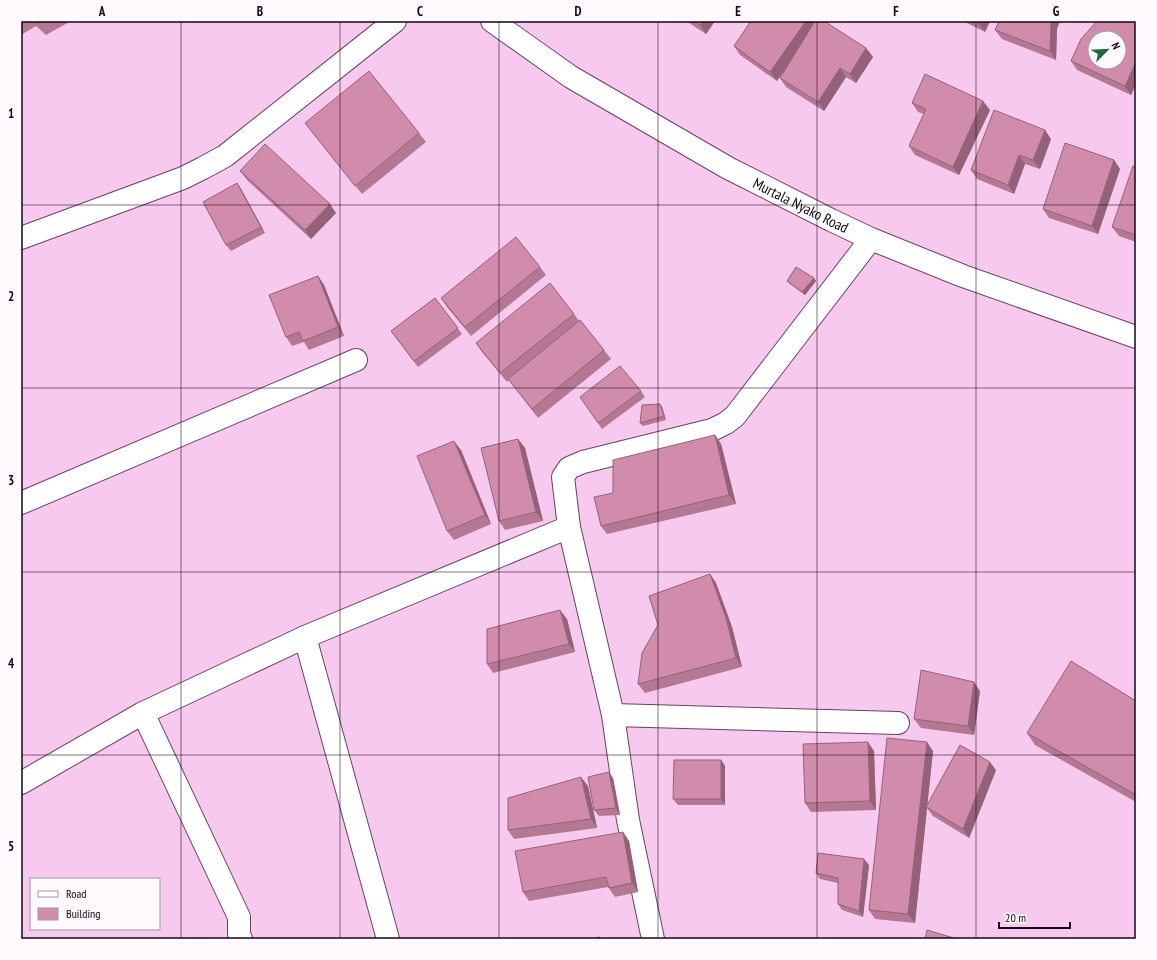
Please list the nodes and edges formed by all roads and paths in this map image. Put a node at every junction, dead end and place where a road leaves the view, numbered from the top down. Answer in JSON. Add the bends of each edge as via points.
{"nodes":[{"id":1,"x":395,"y":21,"type":"edge"},
{"id":2,"x":492,"y":21,"type":"edge"},
{"id":3,"x":21,"y":238,"type":"edge"},
{"id":4,"x":871,"y":239,"type":"junction"},
{"id":5,"x":1136,"y":337,"type":"edge"},
{"id":6,"x":356,"y":360,"type":"dead end"},
{"id":7,"x":21,"y":503,"type":"edge"},
{"id":8,"x":569,"y":527,"type":"junction"},
{"id":9,"x":305,"y":637,"type":"junction"},
{"id":10,"x":143,"y":713,"type":"junction"},
{"id":11,"x":613,"y":715,"type":"junction"},
{"id":12,"x":898,"y":723,"type":"dead end"},
{"id":13,"x":21,"y":783,"type":"edge"},
{"id":14,"x":236,"y":937,"type":"edge"},
{"id":15,"x":659,"y":938,"type":"edge"},
{"id":16,"x":388,"y":939,"type":"edge"}],
"edges":[{"from":1,"to":3,"type":"street","via":[[225,156],[183,178]]},
{"from":2,"to":4,"type":"street","name":"Murtala Nyako Road","via":[[571,77],[721,164]]},
{"from":4,"to":5,"type":"street","name":"Murtala Nyako Road","via":[[963,276]]},
{"from":4,"to":8,"type":"street","via":[[740,411],[726,424],[569,468],[563,477]]},
{"from":6,"to":7,"type":"street"},
{"from":8,"to":9,"type":"street"},
{"from":8,"to":11,"type":"street"},
{"from":9,"to":10,"type":"street"},
{"from":9,"to":16,"type":"street"},
{"from":10,"to":13,"type":"street"},
{"from":10,"to":14,"type":"street","via":[[239,917]]},
{"from":11,"to":12,"type":"street"},
{"from":11,"to":15,"type":"street","via":[[628,820]]}]}
